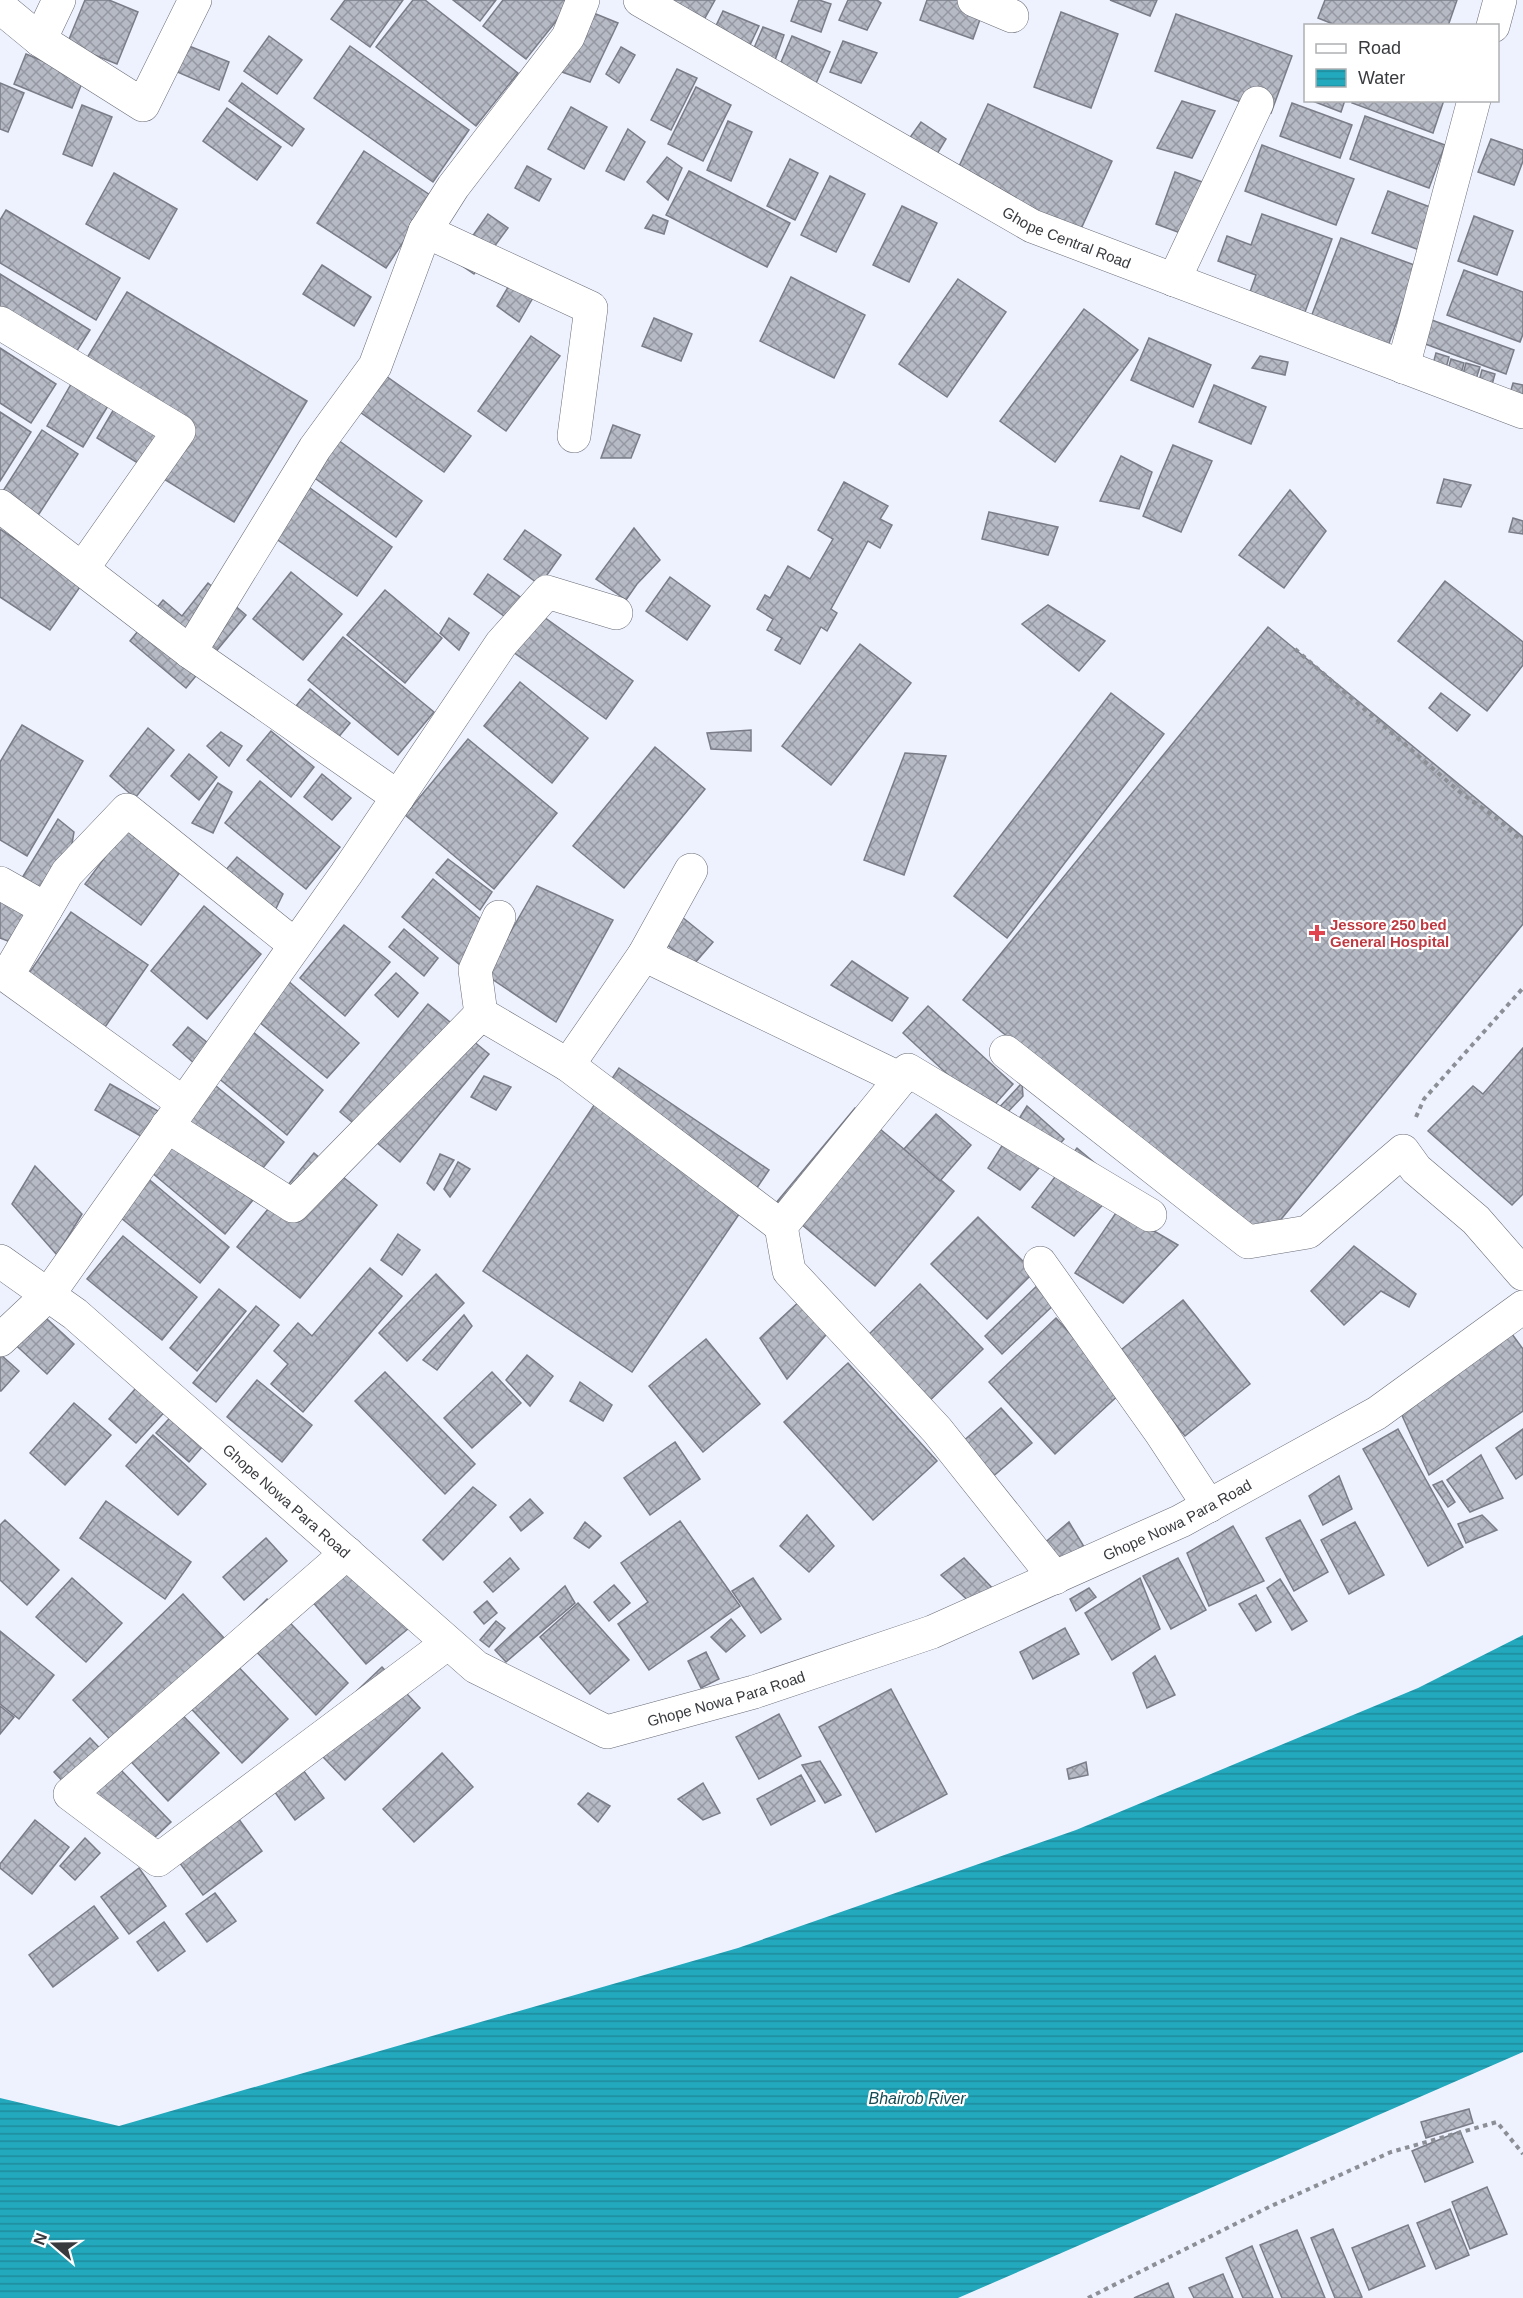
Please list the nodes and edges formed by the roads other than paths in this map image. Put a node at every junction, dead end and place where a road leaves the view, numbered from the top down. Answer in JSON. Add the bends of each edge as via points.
{"nodes":[{"id":1,"x":59,"y":0,"type":"edge"},
{"id":2,"x":195,"y":0,"type":"edge"},
{"id":3,"x":583,"y":0,"type":"edge"},
{"id":4,"x":640,"y":0,"type":"edge"},
{"id":5,"x":974,"y":0,"type":"edge"},
{"id":6,"x":1500,"y":0,"type":"edge"},
{"id":7,"x":0,"y":7,"type":"edge"},
{"id":8,"x":1012,"y":16,"type":"dead end"},
{"id":9,"x":1494,"y":24,"type":"edge"},
{"id":10,"x":40,"y":40,"type":"junction"},
{"id":11,"x":1473,"y":102,"type":"edge"},
{"id":12,"x":1257,"y":103,"type":"dead end"},
{"id":13,"x":425,"y":231,"type":"junction"},
{"id":14,"x":1174,"y":280,"type":"junction"},
{"id":15,"x":0,"y":323,"type":"edge"},
{"id":16,"x":1403,"y":367,"type":"junction"},
{"id":17,"x":1523,"y":412,"type":"edge"},
{"id":18,"x":574,"y":436,"type":"dead end"},
{"id":19,"x":0,"y":506,"type":"edge"},
{"id":20,"x":84,"y":568,"type":"junction"},
{"id":21,"x":616,"y":613,"type":"dead end"},
{"id":22,"x":190,"y":652,"type":"junction"},
{"id":23,"x":398,"y":797,"type":"junction"},
{"id":24,"x":691,"y":870,"type":"dead end"},
{"id":25,"x":0,"y":883,"type":"edge"},
{"id":26,"x":46,"y":909,"type":"junction"},
{"id":27,"x":499,"y":917,"type":"dead end"},
{"id":28,"x":295,"y":945,"type":"junction"},
{"id":29,"x":644,"y":955,"type":"junction"},
{"id":30,"x":481,"y":1014,"type":"junction"},
{"id":31,"x":1006,"y":1052,"type":"dead end"},
{"id":32,"x":568,"y":1065,"type":"junction"},
{"id":33,"x":901,"y":1079,"type":"junction"},
{"id":34,"x":175,"y":1114,"type":"junction"},
{"id":35,"x":1150,"y":1215,"type":"dead end"},
{"id":36,"x":781,"y":1226,"type":"junction"},
{"id":37,"x":0,"y":1262,"type":"edge"},
{"id":38,"x":1040,"y":1263,"type":"dead end"},
{"id":39,"x":1523,"y":1274,"type":"edge"},
{"id":40,"x":48,"y":1295,"type":"junction"},
{"id":41,"x":1523,"y":1307,"type":"edge"},
{"id":42,"x":0,"y":1341,"type":"edge"},
{"id":43,"x":1209,"y":1506,"type":"junction"},
{"id":44,"x":347,"y":1553,"type":"junction"},
{"id":45,"x":1055,"y":1578,"type":"junction"},
{"id":46,"x":448,"y":1643,"type":"junction"}],
"edges":[{"from":1,"to":10,"type":"street"},
{"from":2,"to":10,"type":"street","via":[[143,105]]},
{"from":3,"to":13,"type":"street","via":[[568,37],[453,187]]},
{"from":4,"to":14,"type":"street","name":"Ghope Central Road","via":[[1032,226]]},
{"from":5,"to":8,"type":"street"},
{"from":6,"to":9,"type":"street"},
{"from":7,"to":10,"type":"street"},
{"from":11,"to":16,"type":"street"},
{"from":12,"to":14,"type":"street"},
{"from":13,"to":18,"type":"street","via":[[591,308]]},
{"from":13,"to":22,"type":"street","via":[[375,366],[315,448]]},
{"from":14,"to":16,"type":"street","name":"Ghope Central Road"},
{"from":15,"to":20,"type":"street","via":[[179,431]]},
{"from":16,"to":17,"type":"street","name":"Ghope Central Road"},
{"from":19,"to":20,"type":"street"},
{"from":20,"to":22,"type":"street"},
{"from":21,"to":23,"type":"street","via":[[547,592],[501,644]]},
{"from":22,"to":23,"type":"street"},
{"from":23,"to":28,"type":"street"},
{"from":24,"to":29,"type":"street"},
{"from":25,"to":26,"type":"street"},
{"from":26,"to":28,"type":"street","via":[[67,873],[127,810]]},
{"from":26,"to":34,"type":"street","via":[[7,976]]},
{"from":27,"to":30,"type":"street","via":[[475,970]]},
{"from":28,"to":34,"type":"street"},
{"from":29,"to":32,"type":"street"},
{"from":29,"to":33,"type":"street"},
{"from":30,"to":32,"type":"street"},
{"from":30,"to":34,"type":"street","via":[[293,1206]]},
{"from":31,"to":39,"type":"street","via":[[1248,1242],[1308,1232],[1403,1151],[1416,1169],[1476,1220]]},
{"from":32,"to":36,"type":"street"},
{"from":33,"to":35,"type":"street","via":[[908,1070]]},
{"from":33,"to":36,"type":"street"},
{"from":34,"to":40,"type":"street"},
{"from":36,"to":45,"type":"street","via":[[789,1271],[937,1430]]},
{"from":37,"to":40,"type":"street","name":"Ghope Nowa Para Road"},
{"from":38,"to":43,"type":"street"},
{"from":40,"to":42,"type":"street"},
{"from":40,"to":44,"type":"street","name":"Ghope Nowa Para Road","via":[[75,1314]]},
{"from":41,"to":43,"type":"street","name":"Ghope Nowa Para Road","via":[[1377,1413]]},
{"from":43,"to":45,"type":"street","name":"Ghope Nowa Para Road"},
{"from":44,"to":46,"type":"street","name":"Ghope Nowa Para Road"},
{"from":44,"to":46,"type":"street","via":[[70,1794],[158,1860]]},
{"from":45,"to":46,"type":"street","name":"Ghope Nowa Para Road","via":[[933,1632],[754,1692],[607,1732],[476,1667]]}]}
